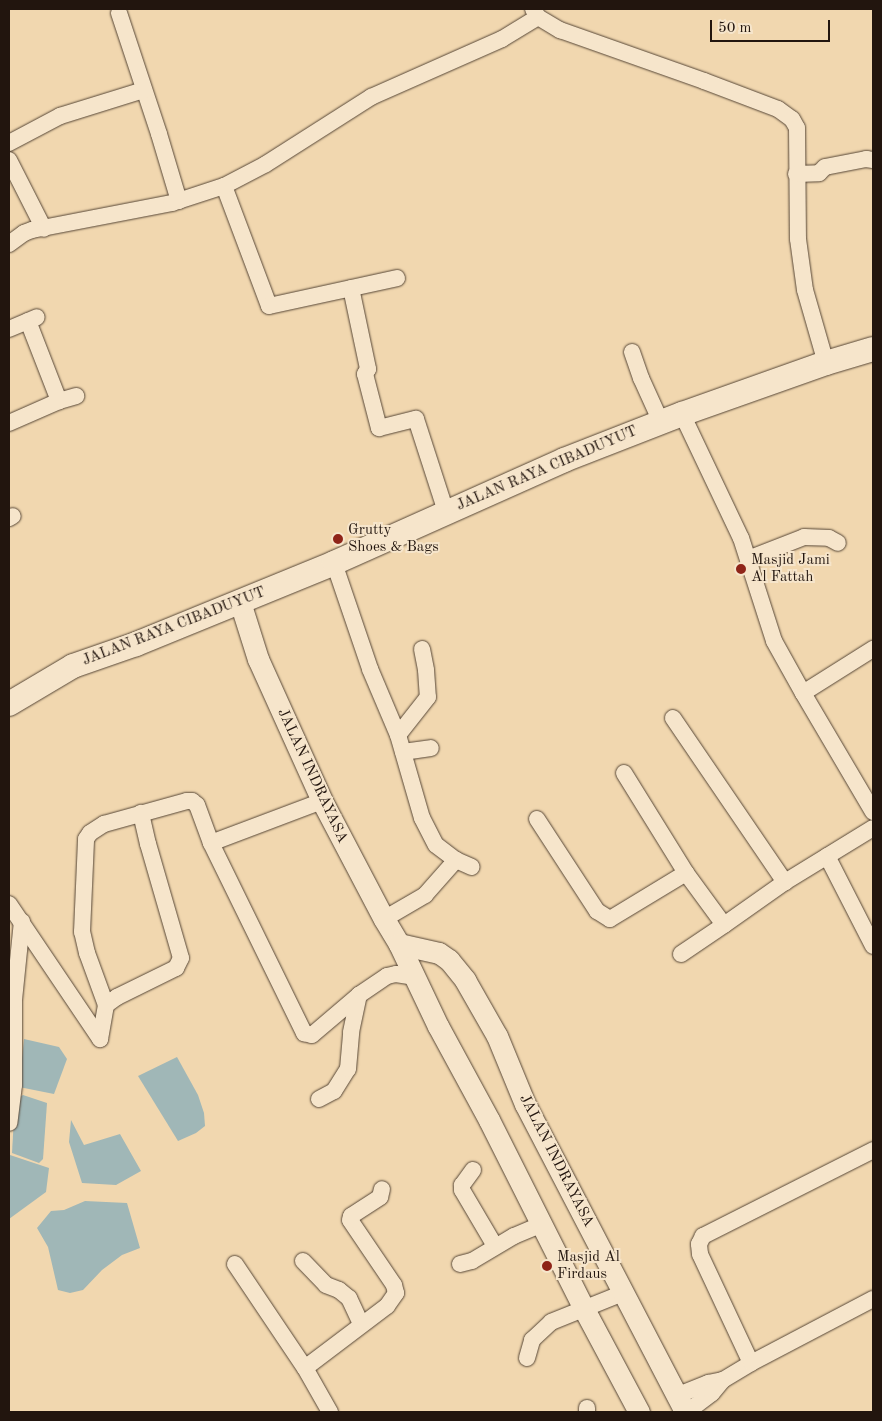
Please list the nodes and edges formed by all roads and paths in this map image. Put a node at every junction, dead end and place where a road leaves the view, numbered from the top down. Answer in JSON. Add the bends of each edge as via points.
{"nodes":[{"id":1,"x":119,"y":13,"type":"dead end"},
{"id":2,"x":536,"y":13,"type":"edge"},
{"id":3,"x":144,"y":90,"type":"junction"},
{"id":4,"x":9,"y":143,"type":"edge"},
{"id":5,"x":9,"y":160,"type":"edge"},
{"id":6,"x":873,"y":160,"type":"edge"},
{"id":7,"x":796,"y":174,"type":"junction"},
{"id":8,"x":224,"y":186,"type":"junction"},
{"id":9,"x":179,"y":201,"type":"junction"},
{"id":10,"x":44,"y":229,"type":"junction"},
{"id":11,"x":9,"y":244,"type":"edge"},
{"id":12,"x":397,"y":278,"type":"dead end"},
{"id":13,"x":351,"y":288,"type":"junction"},
{"id":14,"x":9,"y":329,"type":"edge"},
{"id":15,"x":873,"y":349,"type":"edge"},
{"id":16,"x":632,"y":352,"type":"dead end"},
{"id":17,"x":826,"y":363,"type":"junction"},
{"id":18,"x":76,"y":396,"type":"dead end"},
{"id":19,"x":59,"y":401,"type":"junction"},
{"id":20,"x":672,"y":418,"type":"junction"},
{"id":21,"x":9,"y":423,"type":"edge"},
{"id":22,"x":446,"y":512,"type":"junction"},
{"id":23,"x":838,"y":543,"type":"dead end"},
{"id":24,"x":748,"y":559,"type":"junction"},
{"id":25,"x":334,"y":563,"type":"junction"},
{"id":26,"x":240,"y":602,"type":"junction"},
{"id":27,"x":422,"y":649,"type":"dead end"},
{"id":28,"x":873,"y":649,"type":"edge"},
{"id":29,"x":803,"y":694,"type":"junction"},
{"id":30,"x":9,"y":704,"type":"edge"},
{"id":31,"x":673,"y":718,"type":"dead end"},
{"id":32,"x":398,"y":735,"type":"junction"},
{"id":33,"x":432,"y":748,"type":"dead end"},
{"id":34,"x":403,"y":752,"type":"junction"},
{"id":35,"x":624,"y":773,"type":"dead end"},
{"id":36,"x":322,"y":801,"type":"junction"},
{"id":37,"x":873,"y":812,"type":"edge"},
{"id":38,"x":142,"y":813,"type":"junction"},
{"id":39,"x":537,"y":819,"type":"dead end"},
{"id":40,"x":873,"y":828,"type":"edge"},
{"id":41,"x":211,"y":843,"type":"junction"},
{"id":42,"x":827,"y":856,"type":"junction"},
{"id":43,"x":456,"y":860,"type":"junction"},
{"id":44,"x":472,"y":867,"type":"dead end"},
{"id":45,"x":686,"y":873,"type":"junction"},
{"id":46,"x":785,"y":882,"type":"junction"},
{"id":47,"x":9,"y":904,"type":"edge"},
{"id":48,"x":384,"y":920,"type":"junction"},
{"id":49,"x":22,"y":921,"type":"junction"},
{"id":50,"x":724,"y":925,"type":"junction"},
{"id":51,"x":399,"y":944,"type":"junction"},
{"id":52,"x":873,"y":946,"type":"edge"},
{"id":53,"x":681,"y":954,"type":"dead end"},
{"id":54,"x":414,"y":977,"type":"junction"},
{"id":55,"x":359,"y":995,"type":"junction"},
{"id":56,"x":11,"y":1000,"type":"edge"},
{"id":57,"x":106,"y":1005,"type":"junction"},
{"id":58,"x":319,"y":1099,"type":"dead end"},
{"id":59,"x":9,"y":1123,"type":"edge"},
{"id":60,"x":873,"y":1150,"type":"edge"},
{"id":61,"x":473,"y":1170,"type":"dead end"},
{"id":62,"x":382,"y":1189,"type":"dead end"},
{"id":63,"x":542,"y":1224,"type":"junction"},
{"id":64,"x":495,"y":1246,"type":"junction"},
{"id":65,"x":303,"y":1261,"type":"dead end"},
{"id":66,"x":236,"y":1264,"type":"dead end"},
{"id":67,"x":460,"y":1264,"type":"dead end"},
{"id":68,"x":623,"y":1293,"type":"junction"},
{"id":69,"x":873,"y":1299,"type":"edge"},
{"id":70,"x":584,"y":1309,"type":"junction"},
{"id":71,"x":362,"y":1324,"type":"junction"},
{"id":72,"x":527,"y":1358,"type":"dead end"},
{"id":73,"x":751,"y":1363,"type":"junction"},
{"id":74,"x":305,"y":1368,"type":"junction"},
{"id":75,"x":682,"y":1407,"type":"edge"},
{"id":76,"x":330,"y":1412,"type":"edge"},
{"id":77,"x":639,"y":1412,"type":"edge"}],
"edges":[{"from":1,"to":3,"type":"street"},
{"from":2,"to":7,"type":"street","via":[[560,30],[778,109],[796,128]]},
{"from":2,"to":8,"type":"street","via":[[502,39],[371,97],[274,160]]},
{"from":3,"to":4,"type":"street","via":[[60,116]]},
{"from":3,"to":9,"type":"street"},
{"from":5,"to":10,"type":"street"},
{"from":6,"to":7,"type":"street","via":[[825,167],[819,173]]},
{"from":7,"to":17,"type":"street","via":[[798,239],[805,290]]},
{"from":8,"to":9,"type":"street"},
{"from":8,"to":13,"type":"street","via":[[269,306]]},
{"from":9,"to":10,"type":"street"},
{"from":10,"to":11,"type":"street","via":[[24,233]]},
{"from":12,"to":13,"type":"street"},
{"from":13,"to":22,"type":"street","via":[[368,369],[364,374],[379,428],[416,419]]},
{"from":14,"to":19,"type":"street","via":[[33,319]]},
{"from":15,"to":17,"type":"main road","name":"JALAN RAYA CIBADUYUT"},
{"from":16,"to":20,"type":"street","via":[[641,378]]},
{"from":17,"to":20,"type":"main road","name":"JALAN RAYA CIBADUYUT"},
{"from":18,"to":19,"type":"street"},
{"from":19,"to":21,"type":"street"},
{"from":20,"to":22,"type":"main road","name":"JALAN RAYA CIBADUYUT","via":[[522,477]]},
{"from":20,"to":24,"type":"street","via":[[715,481]]},
{"from":22,"to":25,"type":"main road","name":"JALAN RAYA CIBADUYUT"},
{"from":23,"to":24,"type":"street","via":[[829,538],[804,537]]},
{"from":24,"to":29,"type":"street","via":[[774,641]]},
{"from":25,"to":26,"type":"main road","name":"JALAN RAYA CIBADUYUT"},
{"from":25,"to":32,"type":"street","via":[[370,670]]},
{"from":26,"to":30,"type":"main road","name":"JALAN RAYA CIBADUYUT","via":[[81,663],[54,675]]},
{"from":26,"to":36,"type":"street","name":"JALAN INDRAYASA","via":[[258,659]]},
{"from":27,"to":32,"type":"street","via":[[428,697]]},
{"from":28,"to":29,"type":"street"},
{"from":29,"to":37,"type":"street"},
{"from":31,"to":46,"type":"street"},
{"from":32,"to":34,"type":"street"},
{"from":33,"to":34,"type":"street"},
{"from":34,"to":43,"type":"street","via":[[422,818],[436,846]]},
{"from":35,"to":45,"type":"street"},
{"from":36,"to":41,"type":"street"},
{"from":36,"to":48,"type":"street","name":"JALAN INDRAYASA"},
{"from":38,"to":41,"type":"street","via":[[192,801],[197,805]]},
{"from":38,"to":57,"type":"street","via":[[97,828],[86,840],[84,848],[82,932]]},
{"from":38,"to":57,"type":"street","via":[[182,958],[176,968]]},
{"from":39,"to":45,"type":"street","via":[[597,911],[610,919]]},
{"from":40,"to":42,"type":"street"},
{"from":41,"to":55,"type":"street","via":[[304,1033],[312,1035]]},
{"from":42,"to":46,"type":"street"},
{"from":42,"to":52,"type":"street"},
{"from":43,"to":44,"type":"street"},
{"from":43,"to":48,"type":"street","via":[[425,895]]},
{"from":45,"to":50,"type":"street"},
{"from":46,"to":50,"type":"street"},
{"from":47,"to":49,"type":"street"},
{"from":48,"to":51,"type":"street","name":"JALAN INDRAYASA"},
{"from":49,"to":56,"type":"street"},
{"from":49,"to":57,"type":"street","via":[[100,1039]]},
{"from":50,"to":53,"type":"street"},
{"from":51,"to":54,"type":"street","name":"JALAN INDRAYASA"},
{"from":51,"to":68,"type":"street","name":"JALAN INDRAYASA","via":[[439,953],[465,980],[497,1036],[525,1104]]},
{"from":54,"to":55,"type":"street","via":[[387,976]]},
{"from":54,"to":63,"type":"street","name":"JALAN INDRAYASA"},
{"from":55,"to":58,"type":"street","via":[[348,1069],[334,1091]]},
{"from":56,"to":59,"type":"street","via":[[14,1084]]},
{"from":60,"to":73,"type":"street","via":[[703,1236],[699,1244],[700,1254]]},
{"from":61,"to":64,"type":"street","via":[[462,1190]]},
{"from":62,"to":71,"type":"street","via":[[380,1197],[351,1216],[350,1220],[394,1285],[396,1293],[386,1306]]},
{"from":63,"to":64,"type":"street"},
{"from":63,"to":70,"type":"street","name":"JALAN INDRAYASA"},
{"from":64,"to":67,"type":"street","via":[[472,1261]]},
{"from":65,"to":71,"type":"street","via":[[326,1285],[340,1290],[349,1298]]},
{"from":66,"to":74,"type":"street"},
{"from":68,"to":70,"type":"street"},
{"from":68,"to":75,"type":"street","name":"JALAN INDRAYASA"},
{"from":69,"to":73,"type":"street"},
{"from":70,"to":72,"type":"street","via":[[543,1328],[532,1340]]},
{"from":70,"to":77,"type":"street","name":"JALAN INDRAYASA"},
{"from":71,"to":74,"type":"street"},
{"from":73,"to":75,"type":"street","via":[[723,1380],[708,1382]]},
{"from":74,"to":76,"type":"street"}]}
